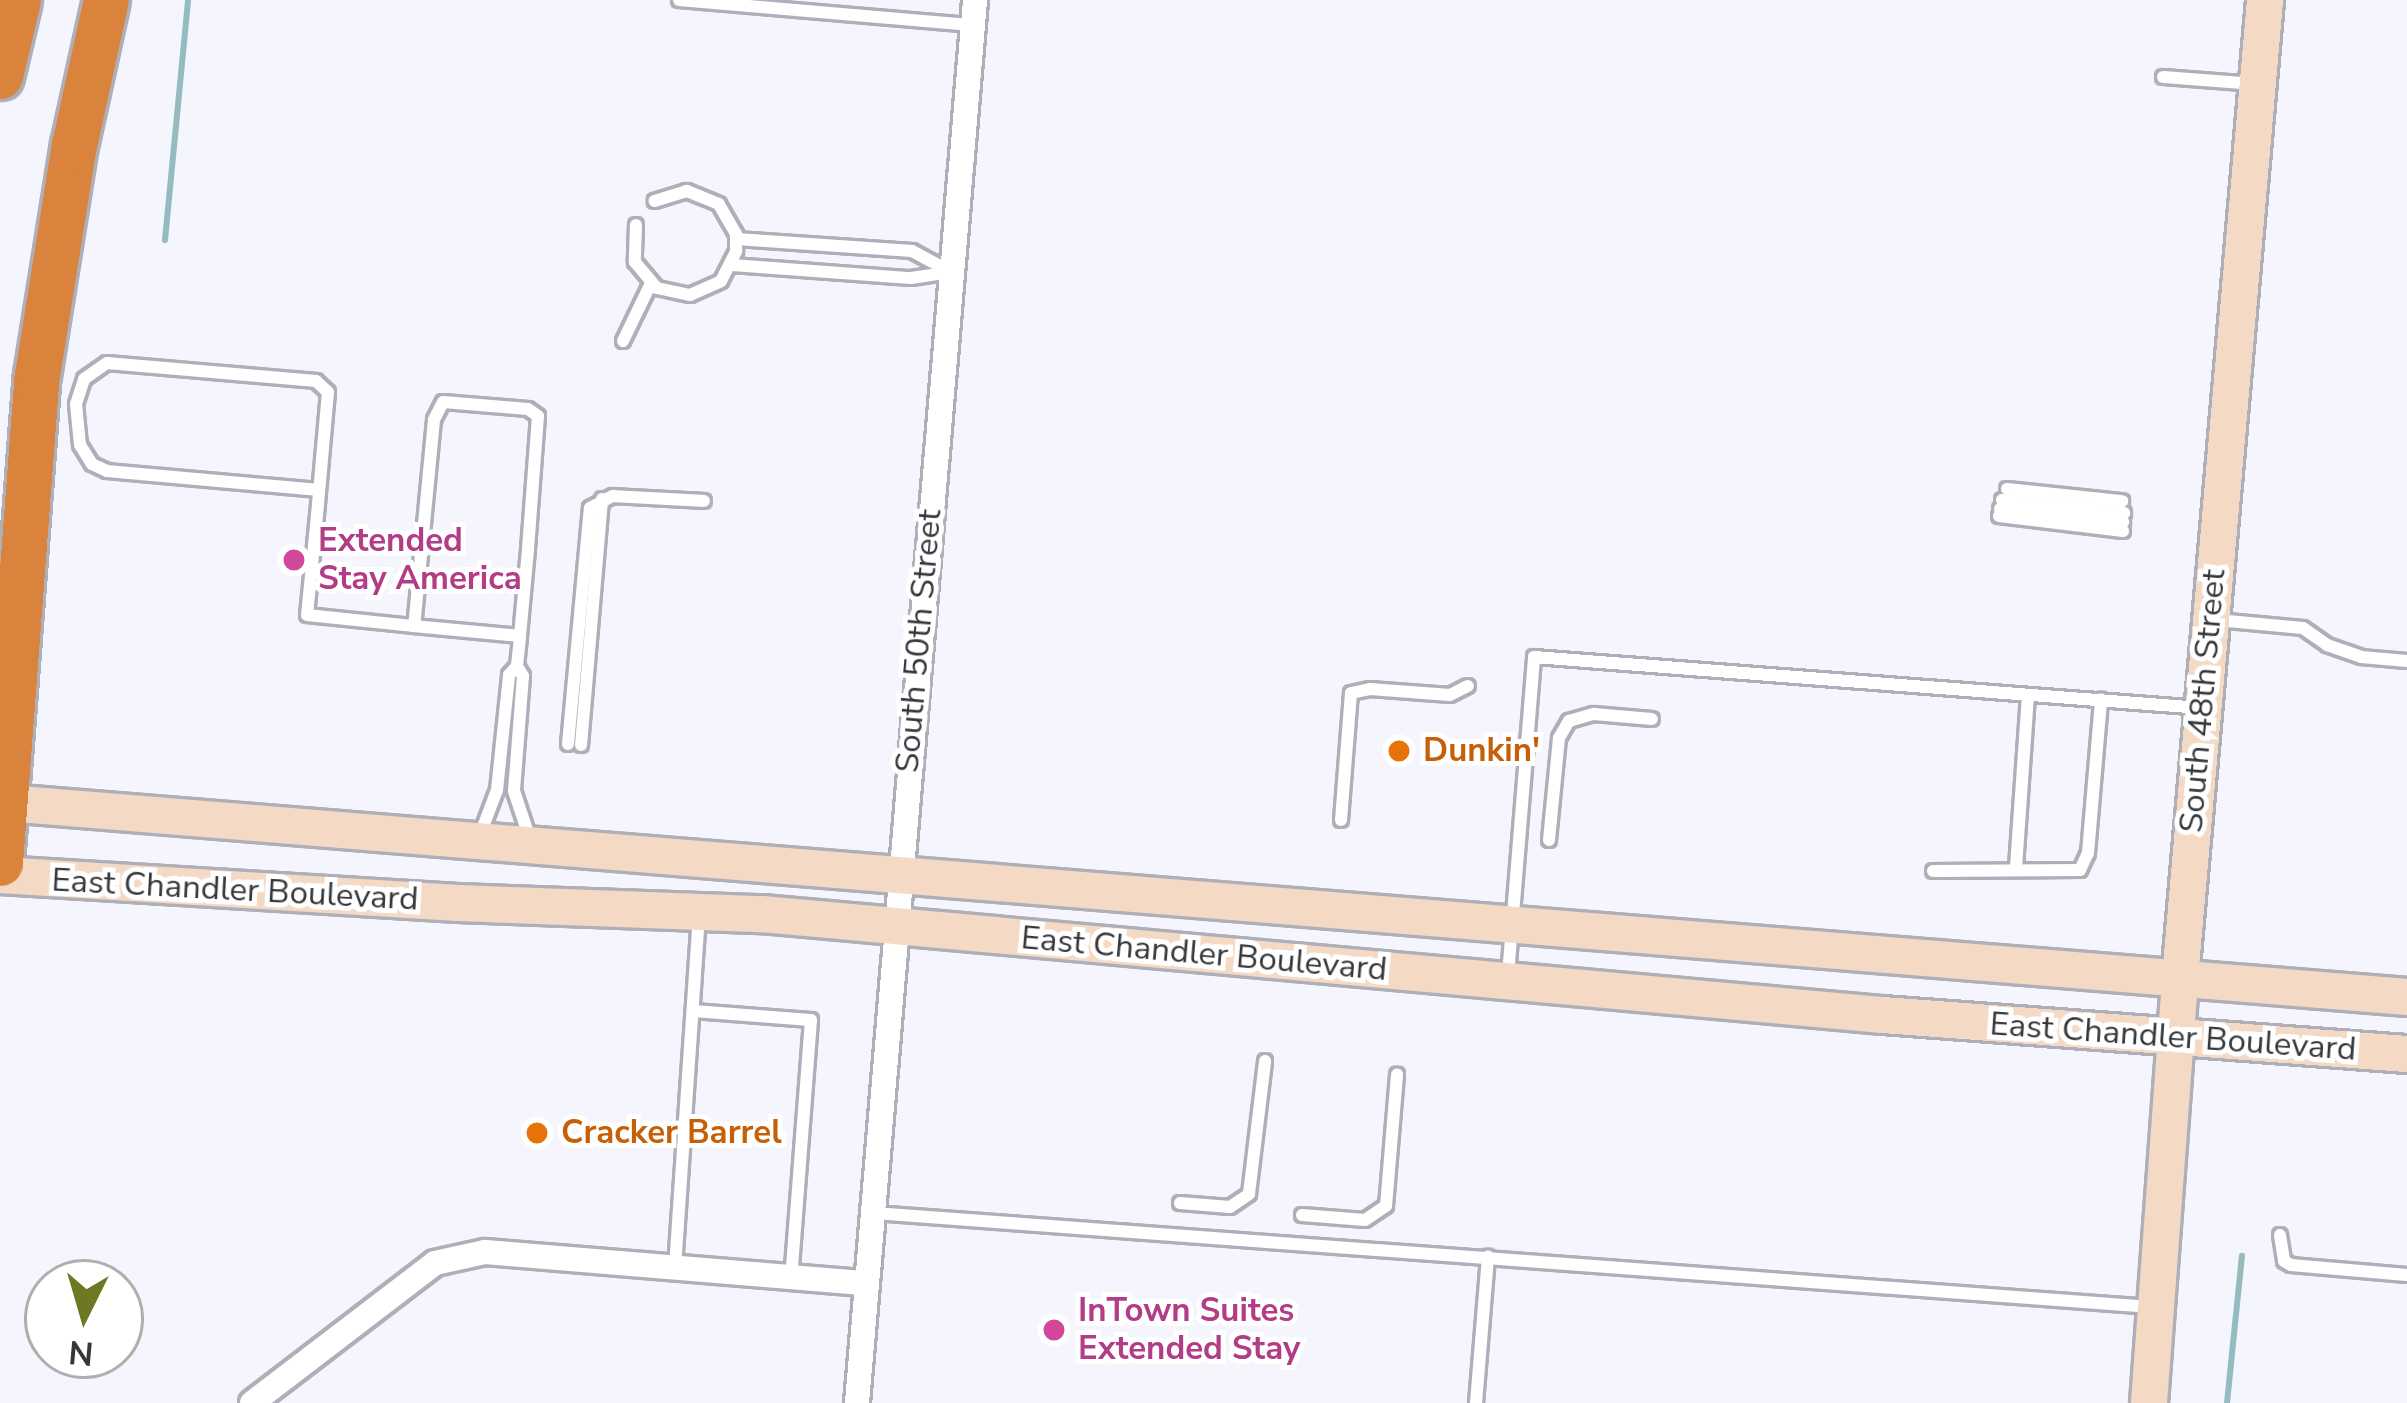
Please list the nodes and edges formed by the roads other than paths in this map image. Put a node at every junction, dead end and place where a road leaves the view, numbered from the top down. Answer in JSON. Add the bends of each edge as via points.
{"nodes":[{"id":1,"x":7,"y":0,"type":"edge"},
{"id":2,"x":18,"y":0,"type":"edge"},
{"id":3,"x":106,"y":0,"type":"edge"},
{"id":4,"x":679,"y":0,"type":"edge"},
{"id":5,"x":2265,"y":0,"type":"edge"},
{"id":6,"x":974,"y":12,"type":"edge"},
{"id":7,"x":0,"y":61,"type":"edge"},
{"id":8,"x":0,"y":76,"type":"edge"},
{"id":9,"x":2163,"y":77,"type":"dead end"},
{"id":10,"x":2258,"y":85,"type":"junction"},
{"id":11,"x":654,"y":201,"type":"dead end"},
{"id":12,"x":636,"y":225,"type":"dead end"},
{"id":13,"x":736,"y":239,"type":"junction"},
{"id":14,"x":848,"y":245,"type":"junction"},
{"id":15,"x":732,"y":265,"type":"junction"},
{"id":16,"x":950,"y":272,"type":"junction"},
{"id":17,"x":846,"y":274,"type":"junction"},
{"id":18,"x":651,"y":283,"type":"junction"},
{"id":19,"x":623,"y":341,"type":"dead end"},
{"id":20,"x":319,"y":490,"type":"junction"},
{"id":21,"x":704,"y":500,"type":"dead end"},
{"id":22,"x":2002,"y":503,"type":"joint"},
{"id":23,"x":2210,"y":619,"type":"junction"},
{"id":24,"x":414,"y":626,"type":"junction"},
{"id":25,"x":520,"y":637,"type":"junction"},
{"id":26,"x":2407,"y":661,"type":"edge"},
{"id":27,"x":517,"y":666,"type":"junction"},
{"id":28,"x":1468,"y":686,"type":"dead end"},
{"id":29,"x":2028,"y":694,"type":"junction"},
{"id":30,"x":2101,"y":700,"type":"junction"},
{"id":31,"x":2203,"y":708,"type":"junction"},
{"id":32,"x":1652,"y":719,"type":"dead end"},
{"id":33,"x":504,"y":724,"type":"junction"},
{"id":34,"x":519,"y":727,"type":"junction"},
{"id":35,"x":574,"y":744,"type":"dead end"},
{"id":36,"x":7,"y":803,"type":"junction"},
{"id":37,"x":1341,"y":820,"type":"dead end"},
{"id":38,"x":479,"y":839,"type":"junction"},
{"id":39,"x":1549,"y":840,"type":"dead end"},
{"id":40,"x":531,"y":843,"type":"junction"},
{"id":41,"x":0,"y":863,"type":"edge"},
{"id":42,"x":2016,"y":867,"type":"junction"},
{"id":43,"x":1933,"y":871,"type":"dead end"},
{"id":44,"x":0,"y":875,"type":"edge"},
{"id":45,"x":898,"y":875,"type":"junction"},
{"id":46,"x":699,"y":912,"type":"junction"},
{"id":47,"x":895,"y":926,"type":"junction"},
{"id":48,"x":1513,"y":926,"type":"junction"},
{"id":49,"x":2180,"y":978,"type":"junction"},
{"id":50,"x":1508,"y":982,"type":"junction"},
{"id":51,"x":2407,"y":997,"type":"edge"},
{"id":52,"x":692,"y":1011,"type":"junction"},
{"id":53,"x":2177,"y":1037,"type":"junction"},
{"id":54,"x":2407,"y":1054,"type":"edge"},
{"id":55,"x":1264,"y":1061,"type":"dead end"},
{"id":56,"x":1397,"y":1074,"type":"dead end"},
{"id":57,"x":1180,"y":1203,"type":"dead end"},
{"id":58,"x":873,"y":1213,"type":"junction"},
{"id":59,"x":1302,"y":1215,"type":"dead end"},
{"id":60,"x":2279,"y":1235,"type":"dead end"},
{"id":61,"x":1488,"y":1256,"type":"junction"},
{"id":62,"x":676,"y":1267,"type":"junction"},
{"id":63,"x":2407,"y":1275,"type":"edge"},
{"id":64,"x":791,"y":1276,"type":"junction"},
{"id":65,"x":866,"y":1282,"type":"junction"},
{"id":66,"x":2156,"y":1308,"type":"junction"},
{"id":67,"x":252,"y":1403,"type":"edge"},
{"id":68,"x":857,"y":1403,"type":"edge"},
{"id":69,"x":1476,"y":1403,"type":"edge"},
{"id":70,"x":2149,"y":1403,"type":"edge"}],
"edges":[{"from":1,"to":7,"type":"highway"},
{"from":2,"to":8,"type":"highway"},
{"from":3,"to":36,"type":"highway","via":[[37,375]]},
{"from":4,"to":6,"type":"lane"},
{"from":5,"to":10,"type":"main road","name":"South 48th Street"},
{"from":6,"to":16,"type":"street","name":"South 50th Street"},
{"from":9,"to":10,"type":"lane"},
{"from":10,"to":23,"type":"main road","name":"South 48th Street"},
{"from":11,"to":13,"type":"lane","via":[[670,193],[704,195],[730,218]]},
{"from":12,"to":18,"type":"lane","via":[[635,262]]},
{"from":13,"to":14,"type":"lane"},
{"from":13,"to":15,"type":"lane"},
{"from":14,"to":16,"type":"lane","via":[[912,251]]},
{"from":14,"to":17,"type":"lane"},
{"from":15,"to":17,"type":"lane"},
{"from":15,"to":18,"type":"lane","via":[[721,281],[690,296]]},
{"from":16,"to":17,"type":"lane"},
{"from":16,"to":45,"type":"street","name":"South 50th Street"},
{"from":18,"to":19,"type":"lane"},
{"from":20,"to":20,"type":"lane","via":[[328,392],[316,381],[107,363],[84,379],[76,404],[80,445],[107,472]]},
{"from":20,"to":24,"type":"lane","via":[[308,615]]},
{"from":21,"to":35,"type":"lane","via":[[608,498],[590,508]]},
{"from":22,"to":22,"type":"lane","via":[[2123,517]]},
{"from":23,"to":26,"type":"lane","via":[[2303,628],[2361,657]]},
{"from":23,"to":31,"type":"main road","name":"South 48th Street"},
{"from":24,"to":25,"type":"lane"},
{"from":24,"to":25,"type":"lane","via":[[434,420],[443,402],[515,408],[538,416]]},
{"from":25,"to":27,"type":"lane"},
{"from":27,"to":33,"type":"lane"},
{"from":27,"to":34,"type":"lane"},
{"from":28,"to":37,"type":"lane","via":[[1450,695],[1351,693]]},
{"from":29,"to":30,"type":"lane"},
{"from":29,"to":42,"type":"lane"},
{"from":29,"to":48,"type":"lane","via":[[1534,657]]},
{"from":30,"to":31,"type":"lane"},
{"from":30,"to":42,"type":"lane","via":[[2089,853],[2080,870]]},
{"from":31,"to":49,"type":"main road","name":"South 48th Street"},
{"from":32,"to":39,"type":"lane","via":[[1594,714],[1568,722],[1559,739]]},
{"from":33,"to":34,"type":"lane"},
{"from":33,"to":38,"type":"lane","via":[[497,790]]},
{"from":34,"to":40,"type":"lane","via":[[514,790]]},
{"from":36,"to":38,"type":"main road","name":"East Chandler Boulevard"},
{"from":36,"to":41,"type":"highway"},
{"from":38,"to":40,"type":"main road","name":"East Chandler Boulevard"},
{"from":40,"to":45,"type":"main road","name":"East Chandler Boulevard"},
{"from":42,"to":43,"type":"lane"},
{"from":44,"to":46,"type":"main road","name":"East Chandler Boulevard"},
{"from":45,"to":47,"type":"street","name":"South 50th Street"},
{"from":45,"to":48,"type":"main road","name":"East Chandler Boulevard"},
{"from":46,"to":47,"type":"main road","name":"East Chandler Boulevard"},
{"from":46,"to":52,"type":"lane"},
{"from":47,"to":50,"type":"main road","name":"East Chandler Boulevard"},
{"from":47,"to":58,"type":"street","name":"South 50th Street"},
{"from":48,"to":49,"type":"main road","name":"East Chandler Boulevard"},
{"from":48,"to":50,"type":"lane"},
{"from":49,"to":51,"type":"main road","name":"East Chandler Boulevard"},
{"from":49,"to":53,"type":"main road","name":"South 48th Street"},
{"from":50,"to":53,"type":"main road","name":"East Chandler Boulevard"},
{"from":52,"to":62,"type":"lane"},
{"from":52,"to":64,"type":"lane","via":[[811,1020]]},
{"from":53,"to":54,"type":"main road","name":"East Chandler Boulevard"},
{"from":53,"to":66,"type":"main road","name":"South 48th Street"},
{"from":55,"to":57,"type":"lane","via":[[1249,1194],[1230,1207]]},
{"from":56,"to":59,"type":"lane","via":[[1386,1206],[1364,1220]]},
{"from":58,"to":61,"type":"lane"},
{"from":58,"to":65,"type":"street","name":"South 50th Street"},
{"from":60,"to":63,"type":"lane","via":[[2291,1265]]},
{"from":61,"to":66,"type":"lane"},
{"from":61,"to":69,"type":"lane"},
{"from":62,"to":64,"type":"street"},
{"from":62,"to":67,"type":"street","via":[[485,1252],[435,1263]]},
{"from":64,"to":65,"type":"street"},
{"from":65,"to":68,"type":"street","name":"South 50th Street"},
{"from":66,"to":70,"type":"main road","name":"South 48th Street"}]}
